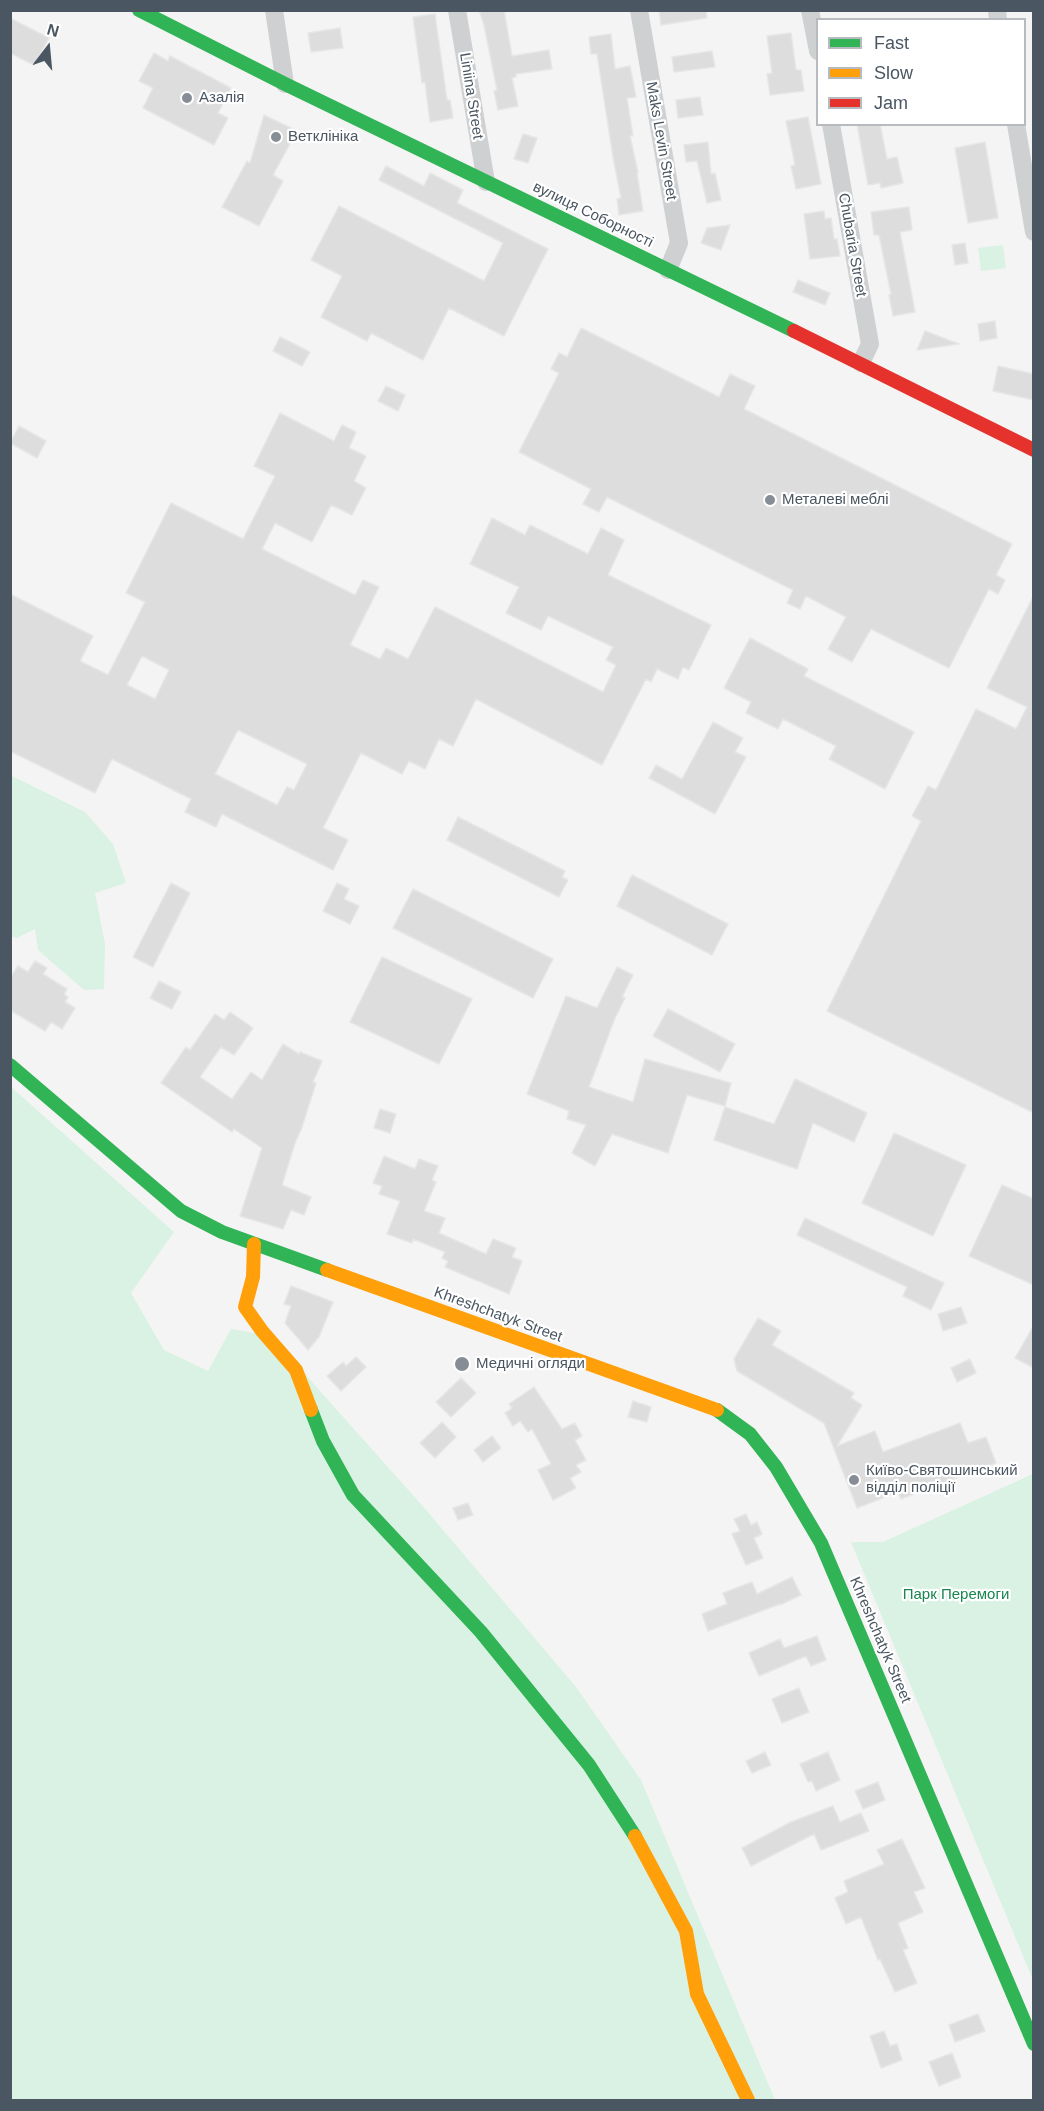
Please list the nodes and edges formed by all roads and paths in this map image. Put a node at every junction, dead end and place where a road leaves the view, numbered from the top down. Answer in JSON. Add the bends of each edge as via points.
{"nodes":[{"id":1,"x":138,"y":10,"type":"edge"},
{"id":2,"x":274,"y":10,"type":"edge"},
{"id":3,"x":457,"y":10,"type":"edge"},
{"id":4,"x":639,"y":10,"type":"edge"},
{"id":5,"x":810,"y":10,"type":"edge"},
{"id":6,"x":816,"y":41,"type":"edge"},
{"id":7,"x":285,"y":84,"type":"junction"},
{"id":8,"x":831,"y":126,"type":"edge"},
{"id":9,"x":1016,"y":126,"type":"edge"},
{"id":10,"x":486,"y":182,"type":"junction"},
{"id":11,"x":1034,"y":232,"type":"edge"},
{"id":12,"x":668,"y":270,"type":"junction"},
{"id":13,"x":861,"y":363,"type":"junction"},
{"id":14,"x":1034,"y":450,"type":"edge"},
{"id":15,"x":10,"y":1065,"type":"edge"},
{"id":16,"x":254,"y":1244,"type":"junction"},
{"id":17,"x":1034,"y":2044,"type":"edge"},
{"id":18,"x":748,"y":2100,"type":"edge"}],
"edges":[{"from":1,"to":7,"type":"street","name":"вулиця Соборності"},
{"from":2,"to":7,"type":"street"},
{"from":3,"to":10,"type":"street","name":"Liniina Street"},
{"from":4,"to":12,"type":"street","name":"Maks Levin Street","via":[[679,243]]},
{"from":5,"to":6,"type":"street"},
{"from":7,"to":10,"type":"street","name":"вулиця Соборності"},
{"from":8,"to":13,"type":"street","name":"Chubaria Street","via":[[870,344]]},
{"from":9,"to":11,"type":"street"},
{"from":10,"to":12,"type":"street","name":"вулиця Соборності"},
{"from":12,"to":13,"type":"street","name":"вулиця Соборності"},
{"from":13,"to":14,"type":"street","name":"вулиця Соборності"},
{"from":15,"to":16,"type":"street","name":"Khreshchatyk Street","via":[[182,1211]]},
{"from":16,"to":17,"type":"street","name":"Khreshchatyk Street","via":[[721,1412],[750,1434],[776,1467],[821,1543]]},
{"from":16,"to":18,"type":"street","via":[[253,1277],[245,1307],[296,1370],[323,1441],[353,1495],[481,1632],[589,1765],[640,1845],[686,1931],[697,1994]]}]}
